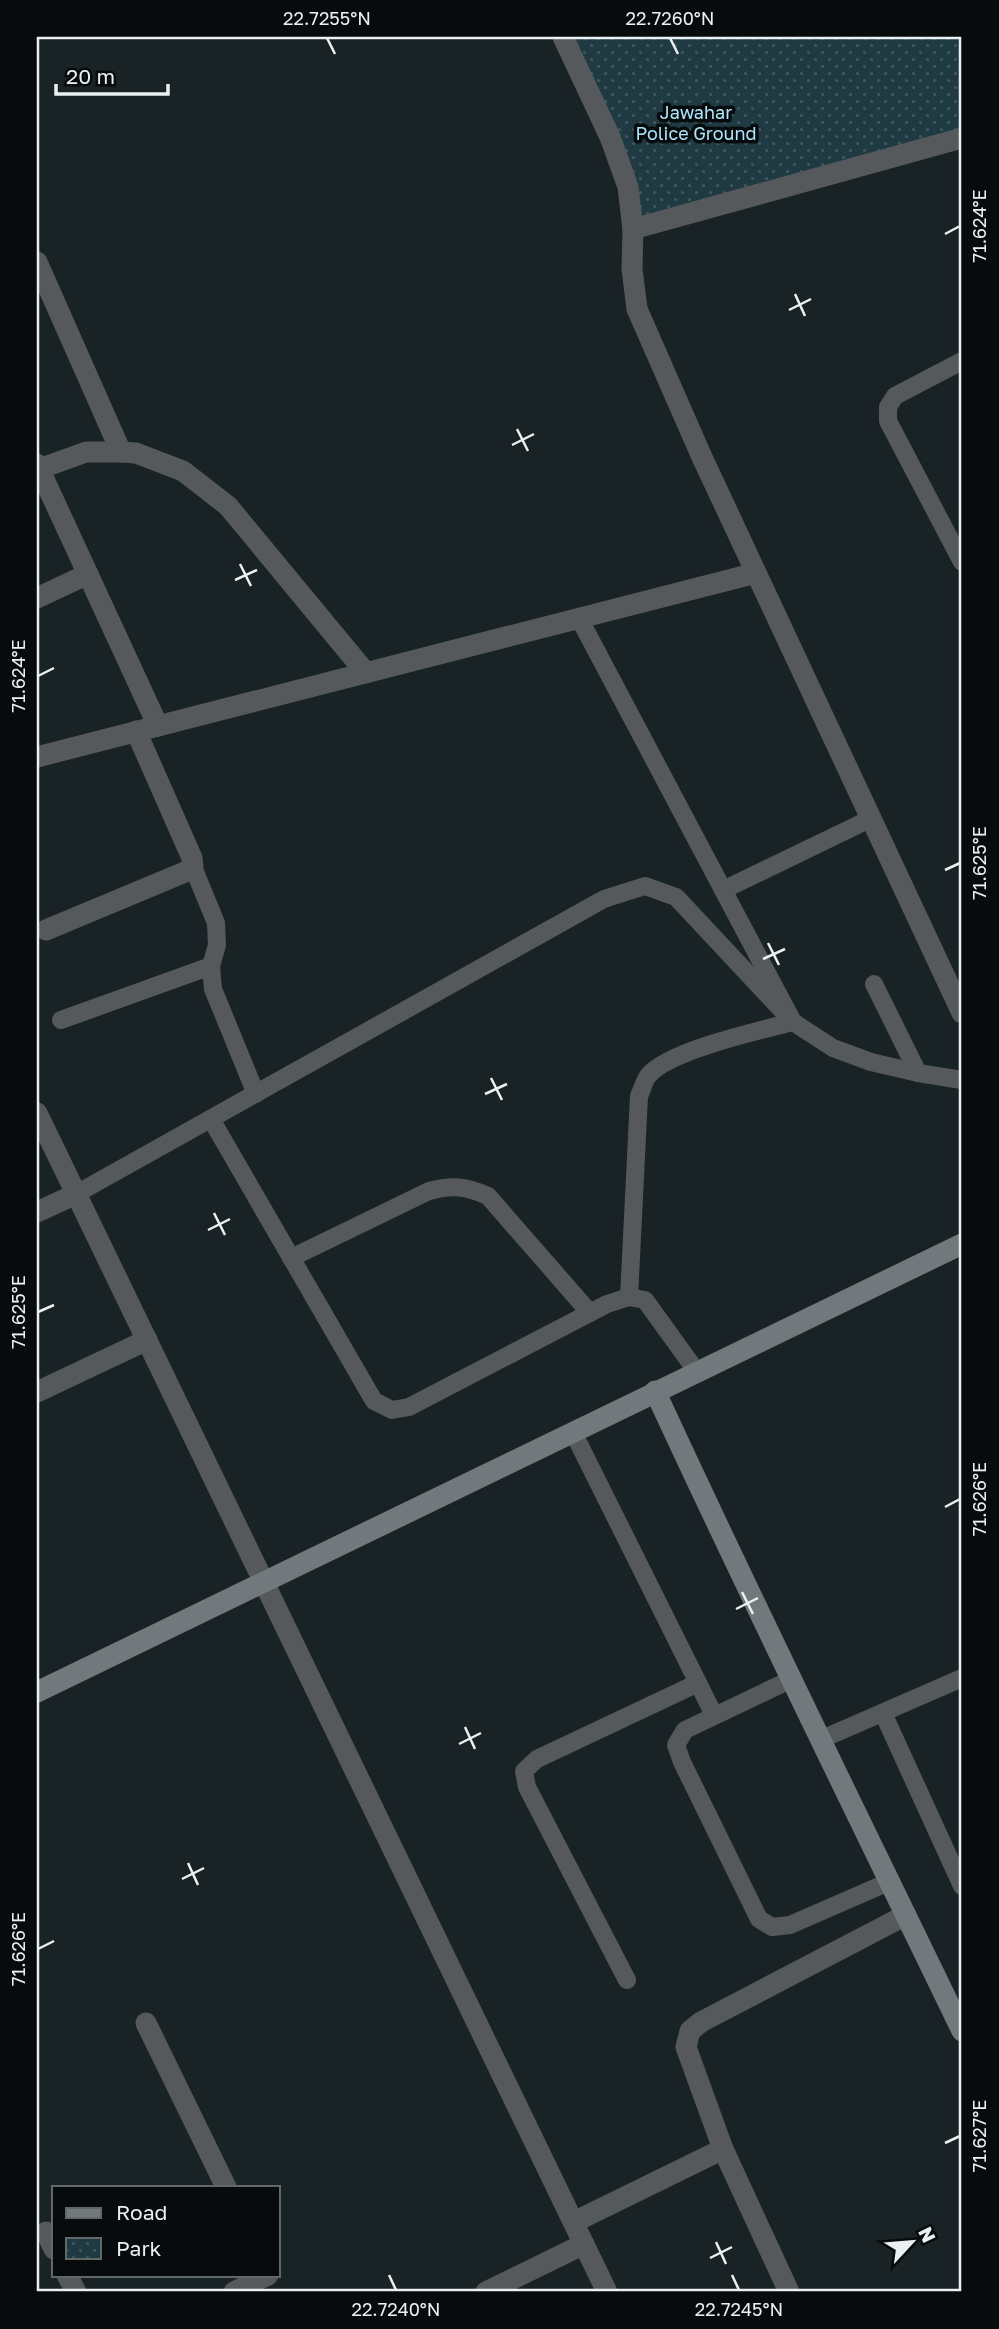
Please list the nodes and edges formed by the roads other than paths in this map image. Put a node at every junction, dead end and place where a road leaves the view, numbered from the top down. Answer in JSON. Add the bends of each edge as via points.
{"nodes":[{"id":1,"x":563,"y":37,"type":"edge"},
{"id":2,"x":962,"y":138,"type":"edge"},
{"id":3,"x":633,"y":229,"type":"junction"},
{"id":4,"x":37,"y":262,"type":"edge"},
{"id":5,"x":962,"y":361,"type":"edge"},
{"id":6,"x":121,"y":453,"type":"junction"},
{"id":7,"x":38,"y":467,"type":"edge"},
{"id":8,"x":962,"y":562,"type":"edge"},
{"id":9,"x":757,"y":573,"type":"junction"},
{"id":10,"x":88,"y":574,"type":"junction"},
{"id":11,"x":37,"y":598,"type":"edge"},
{"id":12,"x":579,"y":618,"type":"junction"},
{"id":13,"x":366,"y":673,"type":"junction"},
{"id":14,"x":158,"y":726,"type":"junction"},
{"id":15,"x":136,"y":732,"type":"junction"},
{"id":16,"x":37,"y":757,"type":"edge"},
{"id":17,"x":870,"y":819,"type":"junction"},
{"id":18,"x":192,"y":867,"type":"junction"},
{"id":19,"x":723,"y":891,"type":"junction"},
{"id":20,"x":46,"y":930,"type":"dead end"},
{"id":21,"x":211,"y":966,"type":"junction"},
{"id":22,"x":874,"y":984,"type":"dead end"},
{"id":23,"x":962,"y":1013,"type":"edge"},
{"id":24,"x":61,"y":1020,"type":"dead end"},
{"id":25,"x":793,"y":1021,"type":"junction"},
{"id":26,"x":918,"y":1073,"type":"junction"},
{"id":27,"x":962,"y":1080,"type":"edge"},
{"id":28,"x":256,"y":1094,"type":"junction"},
{"id":29,"x":37,"y":1113,"type":"edge"},
{"id":30,"x":211,"y":1119,"type":"junction"},
{"id":31,"x":76,"y":1194,"type":"junction"},
{"id":32,"x":37,"y":1212,"type":"edge"},
{"id":33,"x":962,"y":1244,"type":"edge"},
{"id":34,"x":290,"y":1258,"type":"junction"},
{"id":35,"x":629,"y":1297,"type":"junction"},
{"id":36,"x":590,"y":1313,"type":"junction"},
{"id":37,"x":147,"y":1340,"type":"junction"},
{"id":38,"x":697,"y":1373,"type":"junction"},
{"id":39,"x":655,"y":1391,"type":"junction"},
{"id":40,"x":37,"y":1392,"type":"edge"},
{"id":41,"x":573,"y":1432,"type":"junction"},
{"id":42,"x":265,"y":1581,"type":"junction"},
{"id":43,"x":962,"y":1678,"type":"edge"},
{"id":44,"x":792,"y":1679,"type":"junction"},
{"id":45,"x":698,"y":1683,"type":"junction"},
{"id":46,"x":37,"y":1692,"type":"edge"},
{"id":47,"x":883,"y":1713,"type":"junction"},
{"id":48,"x":714,"y":1715,"type":"junction"},
{"id":49,"x":822,"y":1739,"type":"junction"},
{"id":50,"x":891,"y":1881,"type":"junction"},
{"id":51,"x":962,"y":1886,"type":"edge"},
{"id":52,"x":906,"y":1915,"type":"junction"},
{"id":53,"x":627,"y":1980,"type":"dead end"},
{"id":54,"x":146,"y":2023,"type":"dead end"},
{"id":55,"x":962,"y":2031,"type":"edge"},
{"id":56,"x":723,"y":2149,"type":"junction"},
{"id":57,"x":226,"y":2186,"type":"edge"},
{"id":58,"x":573,"y":2222,"type":"junction"},
{"id":59,"x":584,"y":2244,"type":"junction"},
{"id":60,"x":68,"y":2276,"type":"edge"},
{"id":61,"x":266,"y":2276,"type":"edge"},
{"id":62,"x":269,"y":2276,"type":"edge"},
{"id":63,"x":76,"y":2292,"type":"edge"},
{"id":64,"x":234,"y":2292,"type":"edge"},
{"id":65,"x":277,"y":2292,"type":"edge"},
{"id":66,"x":486,"y":2292,"type":"edge"},
{"id":67,"x":607,"y":2292,"type":"edge"},
{"id":68,"x":789,"y":2292,"type":"edge"}],
"edges":[{"from":1,"to":3,"type":"street","via":[[610,137],[628,187]]},
{"from":2,"to":3,"type":"street"},
{"from":3,"to":9,"type":"street","via":[[637,309]]},
{"from":4,"to":6,"type":"street"},
{"from":5,"to":8,"type":"lane","via":[[895,396],[888,407],[888,421]]},
{"from":6,"to":7,"type":"street","via":[[86,452]]},
{"from":6,"to":13,"type":"street","via":[[136,453],[183,471],[228,506]]},
{"from":7,"to":10,"type":"street"},
{"from":9,"to":12,"type":"street"},
{"from":9,"to":17,"type":"street"},
{"from":10,"to":11,"type":"street"},
{"from":10,"to":14,"type":"street"},
{"from":12,"to":13,"type":"street"},
{"from":12,"to":19,"type":"lane"},
{"from":13,"to":14,"type":"street"},
{"from":14,"to":15,"type":"street"},
{"from":15,"to":16,"type":"street"},
{"from":15,"to":18,"type":"street"},
{"from":17,"to":19,"type":"lane"},
{"from":17,"to":23,"type":"street"},
{"from":18,"to":20,"type":"street"},
{"from":18,"to":21,"type":"lane","via":[[216,923],[217,945]]},
{"from":19,"to":25,"type":"lane"},
{"from":21,"to":24,"type":"lane"},
{"from":21,"to":28,"type":"lane","via":[[213,989]]},
{"from":22,"to":26,"type":"lane"},
{"from":25,"to":26,"type":"lane","via":[[832,1048]]},
{"from":25,"to":28,"type":"lane","via":[[676,897],[645,886],[604,899]]},
{"from":25,"to":35,"type":"lane","via":[[670,1060],[648,1075],[639,1096]]},
{"from":26,"to":27,"type":"lane"},
{"from":28,"to":30,"type":"lane"},
{"from":29,"to":31,"type":"street"},
{"from":30,"to":31,"type":"lane"},
{"from":30,"to":34,"type":"lane"},
{"from":31,"to":32,"type":"street"},
{"from":31,"to":37,"type":"street"},
{"from":33,"to":38,"type":"street"},
{"from":34,"to":36,"type":"lane","via":[[429,1191],[449,1185],[468,1187],[488,1196]]},
{"from":34,"to":36,"type":"lane","via":[[374,1401],[392,1410],[409,1407]]},
{"from":35,"to":36,"type":"lane"},
{"from":35,"to":38,"type":"lane","via":[[645,1300]]},
{"from":37,"to":40,"type":"street"},
{"from":37,"to":42,"type":"street"},
{"from":38,"to":39,"type":"street"},
{"from":39,"to":41,"type":"street"},
{"from":39,"to":44,"type":"street"},
{"from":41,"to":42,"type":"street"},
{"from":41,"to":45,"type":"lane"},
{"from":42,"to":46,"type":"street"},
{"from":42,"to":58,"type":"street"},
{"from":43,"to":47,"type":"lane"},
{"from":44,"to":48,"type":"lane"},
{"from":44,"to":49,"type":"street"},
{"from":45,"to":48,"type":"lane"},
{"from":45,"to":53,"type":"lane","via":[[537,1759],[524,1771],[527,1787]]},
{"from":47,"to":49,"type":"lane"},
{"from":47,"to":51,"type":"lane"},
{"from":48,"to":50,"type":"lane","via":[[685,1730],[676,1745],[760,1919],[772,1927],[790,1925]]},
{"from":49,"to":50,"type":"street"},
{"from":50,"to":52,"type":"street"},
{"from":52,"to":55,"type":"street"},
{"from":52,"to":56,"type":"street","via":[[690,2031],[686,2047]]},
{"from":54,"to":57,"type":"street"},
{"from":56,"to":58,"type":"street"},
{"from":56,"to":68,"type":"street"},
{"from":58,"to":59,"type":"street"},
{"from":59,"to":66,"type":"street"},
{"from":59,"to":67,"type":"street"},
{"from":60,"to":63,"type":"street"},
{"from":61,"to":64,"type":"street"},
{"from":62,"to":65,"type":"street"}]}
